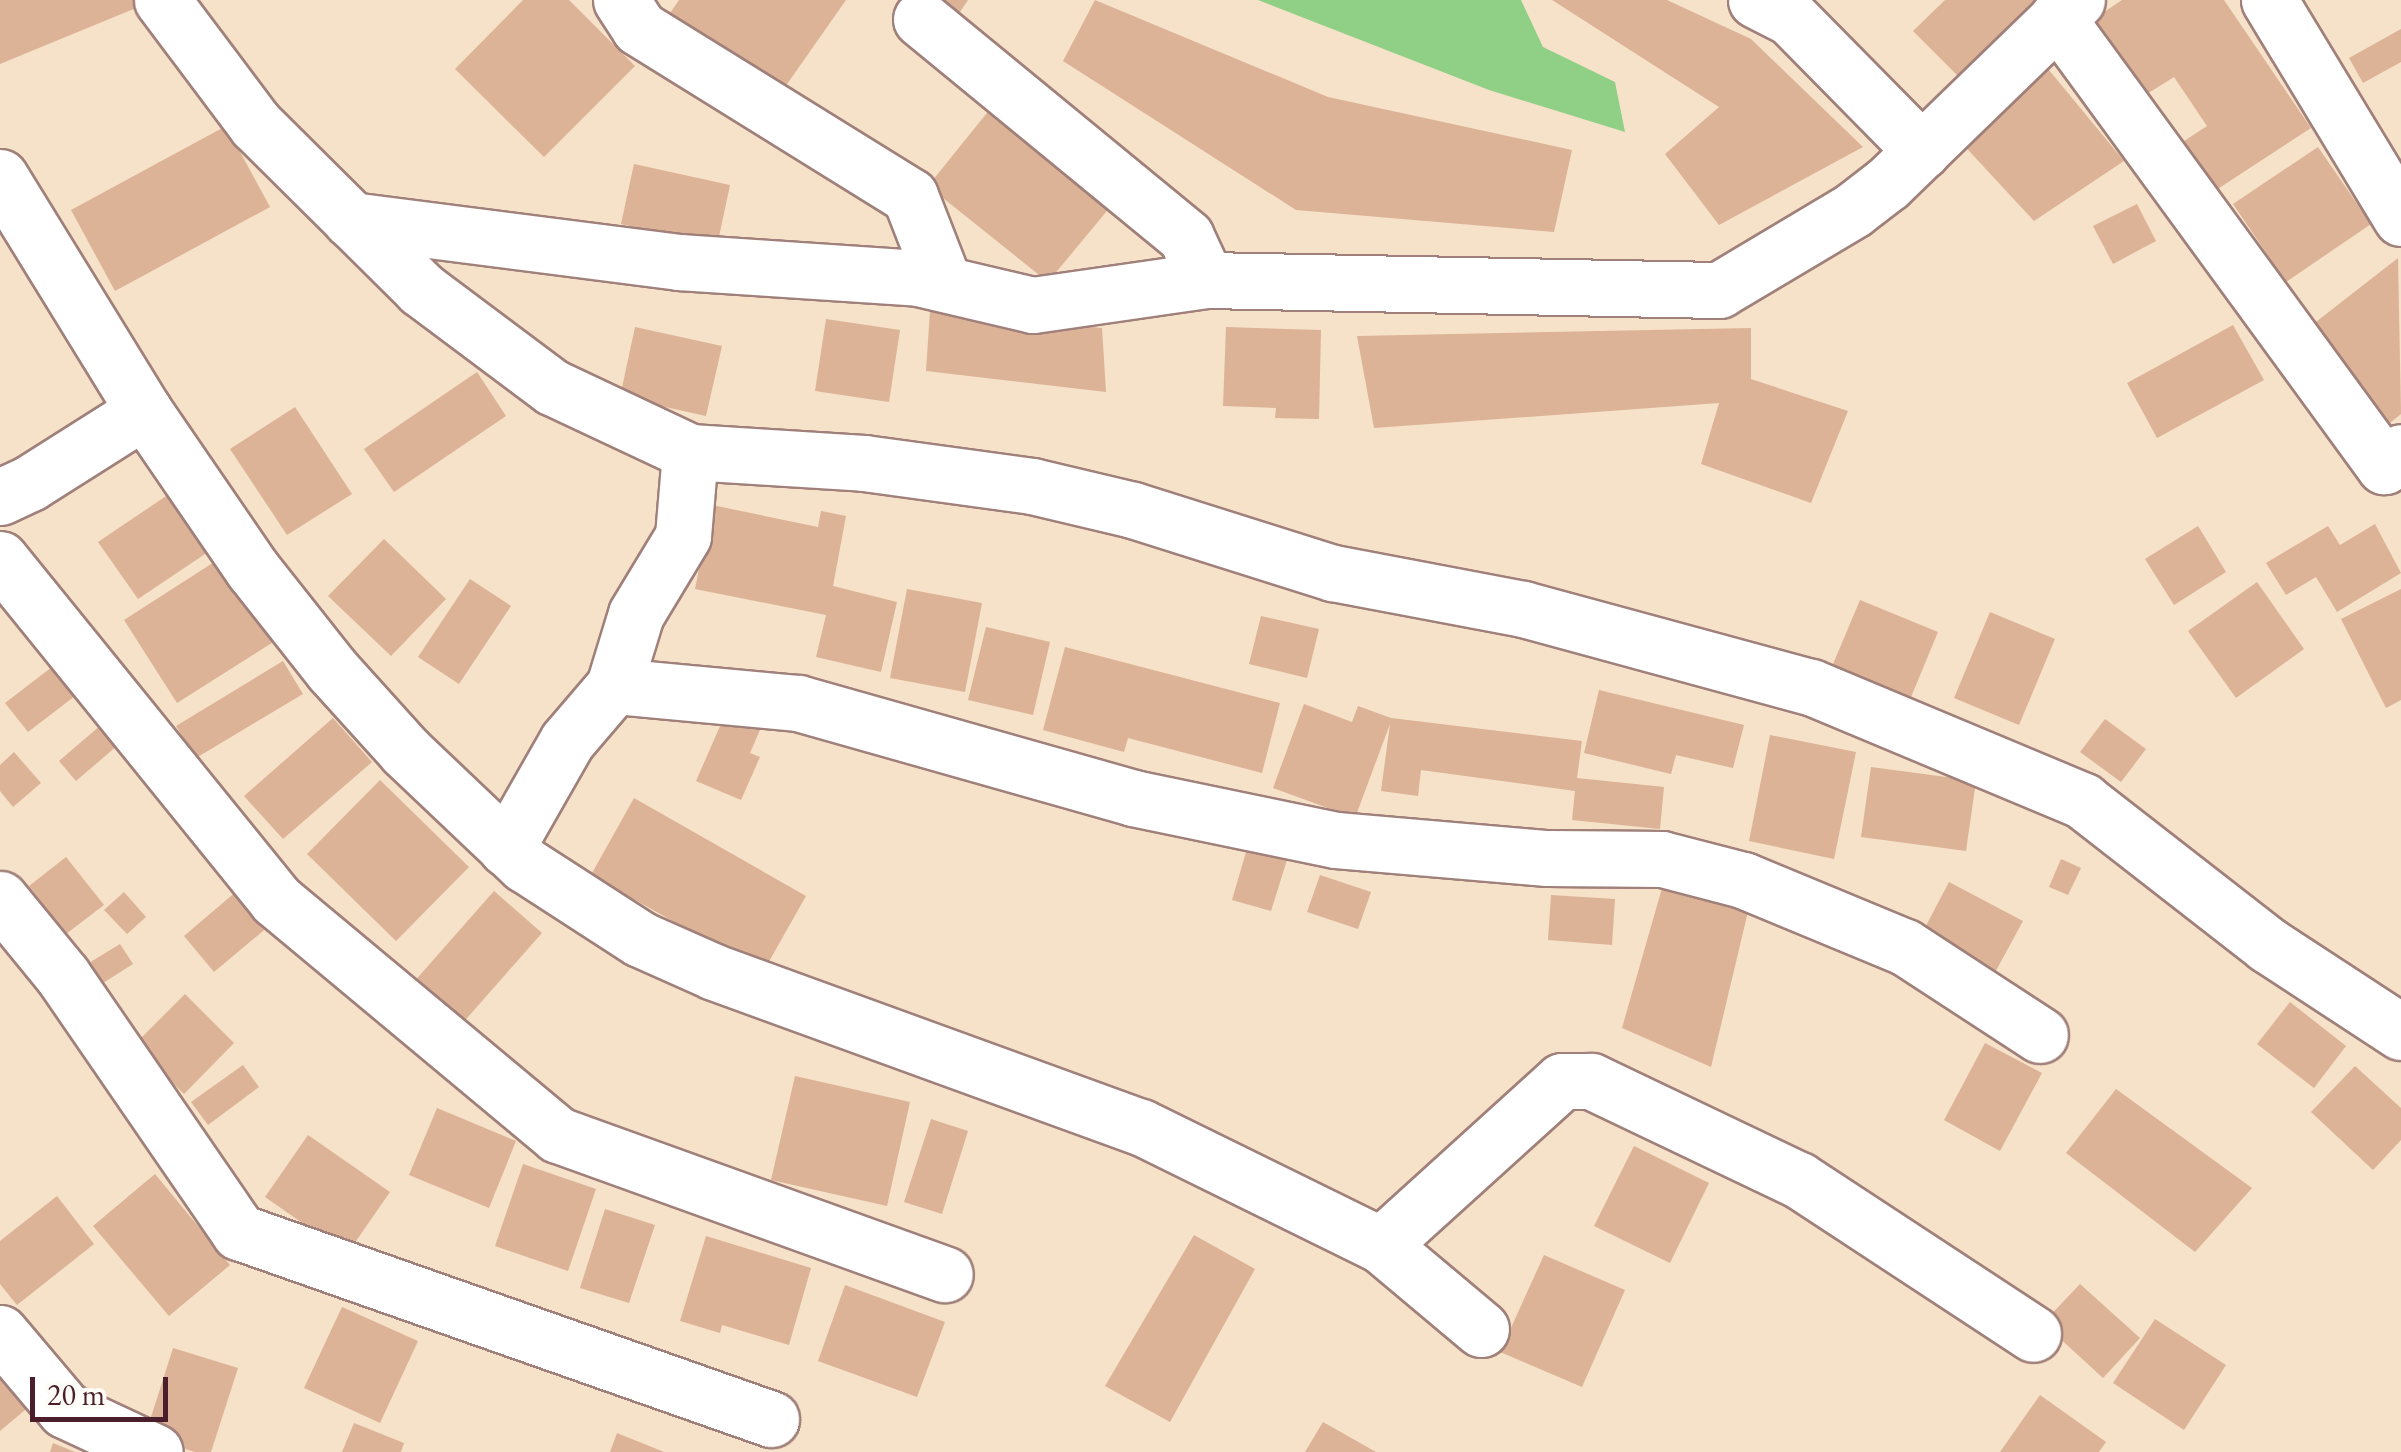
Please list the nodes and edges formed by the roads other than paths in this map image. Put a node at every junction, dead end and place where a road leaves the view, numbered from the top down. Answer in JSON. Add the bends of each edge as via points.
{"nodes":[{"id":1,"x":162,"y":0,"type":"edge"},
{"id":2,"x":620,"y":0,"type":"edge"},
{"id":3,"x":1756,"y":0,"type":"edge"},
{"id":4,"x":2269,"y":0,"type":"edge"},
{"id":5,"x":2067,"y":9,"type":"edge"},
{"id":6,"x":922,"y":19,"type":"dead end"},
{"id":7,"x":1922,"y":151,"type":"junction"},
{"id":8,"x":0,"y":177,"type":"edge"},
{"id":9,"x":2401,"y":218,"type":"edge"},
{"id":10,"x":351,"y":220,"type":"junction"},
{"id":11,"x":1206,"y":280,"type":"junction"},
{"id":12,"x":944,"y":283,"type":"junction"},
{"id":13,"x":144,"y":412,"type":"junction"},
{"id":14,"x":690,"y":452,"type":"junction"},
{"id":15,"x":2401,"y":452,"type":"edge"},
{"id":16,"x":0,"y":497,"type":"edge"},
{"id":17,"x":0,"y":559,"type":"edge"},
{"id":18,"x":614,"y":686,"type":"junction"},
{"id":19,"x":506,"y":848,"type":"junction"},
{"id":20,"x":0,"y":899,"type":"edge"},
{"id":21,"x":2401,"y":1032,"type":"edge"},
{"id":22,"x":2040,"y":1035,"type":"dead end"},
{"id":23,"x":1381,"y":1245,"type":"junction"},
{"id":24,"x":945,"y":1274,"type":"dead end"},
{"id":25,"x":1482,"y":1330,"type":"dead end"},
{"id":26,"x":0,"y":1334,"type":"edge"},
{"id":27,"x":2034,"y":1334,"type":"dead end"},
{"id":28,"x":771,"y":1419,"type":"dead end"},
{"id":29,"x":154,"y":1452,"type":"edge"}],
"edges":[{"from":1,"to":10,"type":"street","via":[[256,125]]},
{"from":2,"to":12,"type":"street","via":[[639,28],[910,196]]},
{"from":3,"to":7,"type":"street","via":[[1790,17]]},
{"from":4,"to":9,"type":"street"},
{"from":5,"to":7,"type":"street"},
{"from":5,"to":15,"type":"street","via":[[2384,466]]},
{"from":6,"to":11,"type":"street","via":[[1186,237]]},
{"from":7,"to":11,"type":"street","via":[[1853,210],[1719,290]]},
{"from":8,"to":13,"type":"street"},
{"from":10,"to":12,"type":"street","via":[[678,262]]},
{"from":10,"to":14,"type":"street","via":[[421,289],[552,387]]},
{"from":11,"to":12,"type":"street","via":[[1033,305]]},
{"from":13,"to":16,"type":"street"},
{"from":13,"to":19,"type":"street","via":[[252,570],[332,670]]},
{"from":14,"to":18,"type":"street","via":[[683,536],[636,614]]},
{"from":14,"to":21,"type":"street","via":[[864,463],[1032,486],[1133,510],[1333,574],[1523,609],[1811,686],[2083,800],[2268,945]]},
{"from":17,"to":24,"type":"street","via":[[276,900],[558,1134]]},
{"from":18,"to":19,"type":"street","via":[[567,741]]},
{"from":18,"to":22,"type":"street","via":[[798,703],[1133,798],[1336,840],[1547,858],[1662,858],[1743,880],[1905,946]]},
{"from":19,"to":23,"type":"street","via":[[604,918],[714,972],[1142,1127]]},
{"from":20,"to":28,"type":"street","via":[[63,976],[239,1232]]},
{"from":23,"to":25,"type":"street"},
{"from":23,"to":27,"type":"street","via":[[1562,1081],[1592,1081],[1799,1180]]},
{"from":26,"to":29,"type":"street","via":[[64,1410]]}]}
